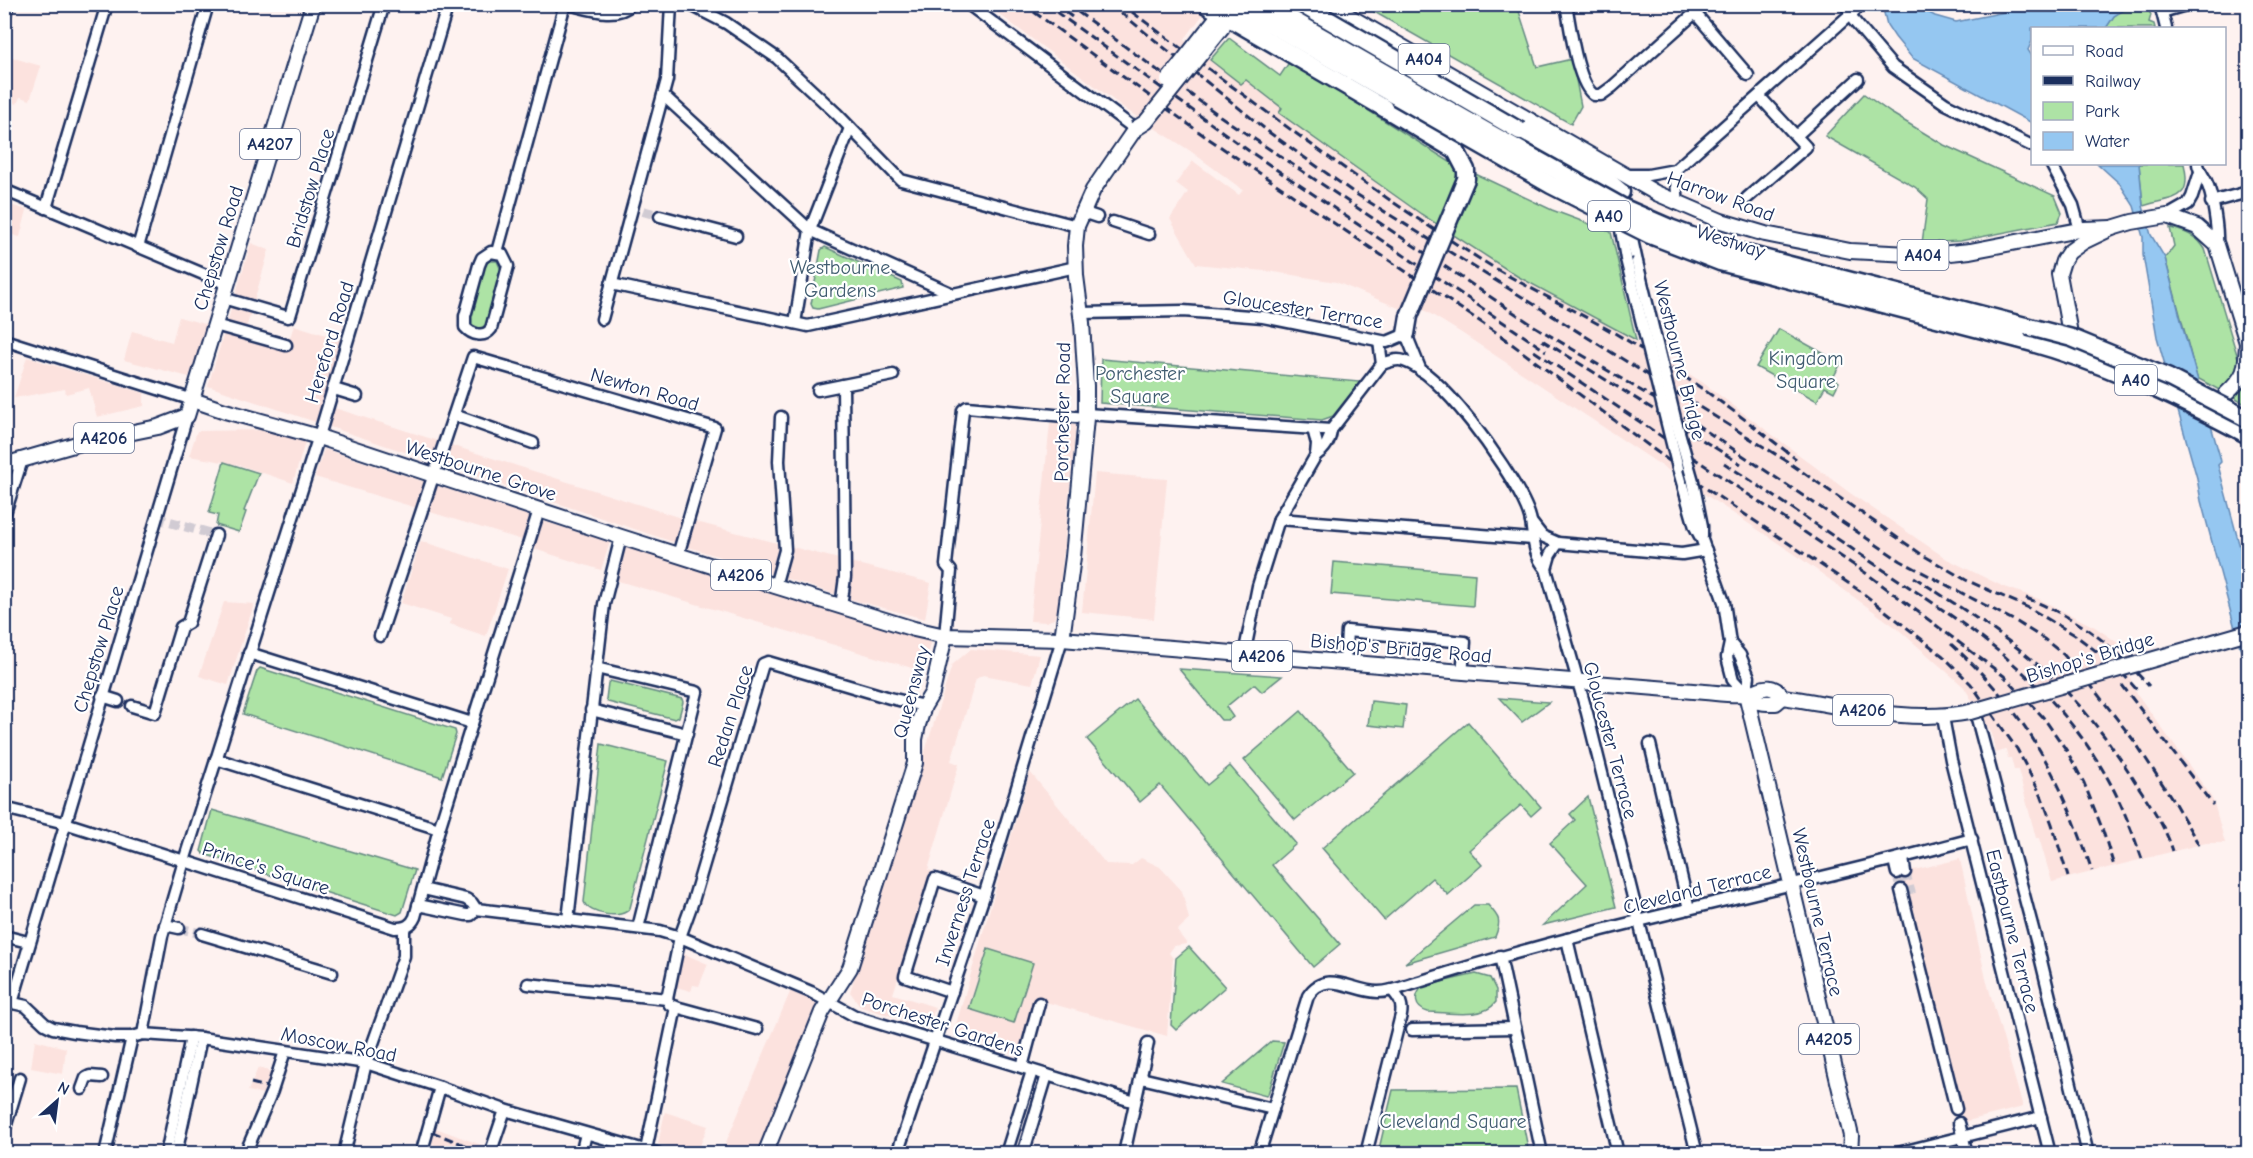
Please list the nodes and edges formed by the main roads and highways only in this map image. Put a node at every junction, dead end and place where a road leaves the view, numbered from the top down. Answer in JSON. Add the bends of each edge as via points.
{"nodes":[{"id":1,"x":313,"y":4,"type":"edge"},
{"id":2,"x":1205,"y":4,"type":"edge"},
{"id":3,"x":1235,"y":4,"type":"edge"},
{"id":4,"x":1265,"y":4,"type":"edge"},
{"id":5,"x":1301,"y":4,"type":"edge"},
{"id":6,"x":1328,"y":7,"type":"edge"},
{"id":7,"x":1219,"y":23,"type":"dead end"},
{"id":8,"x":1621,"y":192,"type":"dead end"},
{"id":9,"x":2112,"y":228,"type":"junction"},
{"id":10,"x":2069,"y":328,"type":"dead end"},
{"id":11,"x":1406,"y":334,"type":"road end"},
{"id":12,"x":2248,"y":344,"type":"edge"},
{"id":13,"x":2191,"y":397,"type":"dead end"},
{"id":14,"x":194,"y":400,"type":"junction"},
{"id":15,"x":2248,"y":420,"type":"edge"},
{"id":16,"x":2248,"y":435,"type":"edge"},
{"id":17,"x":4,"y":465,"type":"edge"},
{"id":18,"x":2248,"y":632,"type":"edge"},
{"id":19,"x":945,"y":636,"type":"junction"},
{"id":20,"x":1062,"y":639,"type":"junction"},
{"id":21,"x":1746,"y":694,"type":"junction"},
{"id":22,"x":1943,"y":717,"type":"joint"},
{"id":23,"x":1851,"y":1147,"type":"edge"},
{"id":24,"x":765,"y":1154,"type":"edge"},
{"id":25,"x":1861,"y":1154,"type":"edge"}],
"edges":[{"from":1,"to":14,"type":"main road","name":"Chepstow Road","number":"A4207"},
{"from":2,"to":11,"type":"highway","bridge":true,"via":[[1447,144],[1462,159],[1466,178],[1409,316]]},
{"from":3,"to":16,"type":"highway","name":"Westway","number":"A40","bridge":true,"via":[[1551,185],[1650,235],[1719,262],[2053,348],[2171,395]]},
{"from":4,"to":15,"type":"highway","name":"Westway","number":"A40","bridge":true,"via":[[1624,208],[1670,228],[1734,250],[2072,339],[2169,378]]},
{"from":5,"to":8,"type":"highway","number":"A40","bridge":true},
{"from":6,"to":9,"type":"main road","name":"Harrow Road","number":"A404","via":[[1678,204],[1765,234],[1830,248],[1930,255]]},
{"from":7,"to":20,"type":"main road","name":"Porchester Road","bridge":true,"via":[[1139,116],[1077,226],[1086,416]]},
{"from":9,"to":10,"type":"main road","name":"Harrow Road","number":"A404","via":[[2076,246],[2060,267]]},
{"from":9,"to":12,"type":"main road","name":"Harrow Road","number":"A404","via":[[2161,217],[2197,227],[2217,245]]},
{"from":12,"to":13,"type":"main road","bridge":true,"via":[[2244,374],[2235,387],[2221,396]]},
{"from":14,"to":17,"type":"main road","name":"Chepstow Road","number":"A4206","via":[[188,416],[158,427],[84,442]]},
{"from":14,"to":19,"type":"main road","name":"Westbourne Grove","number":"A4206","via":[[841,607]]},
{"from":18,"to":22,"type":"main road","name":"Bishop's Bridge","number":"A4206","bridge":true},
{"from":19,"to":20,"type":"main road","name":"Bishop's Bridge Road","number":"A4206"},
{"from":19,"to":24,"type":"main road","name":"Queensway","via":[[932,693],[924,705],[915,739],[915,763],[850,968],[829,1001]]},
{"from":20,"to":21,"type":"main road","name":"Bishop's Bridge Road","number":"A4206"},
{"from":21,"to":22,"type":"main road","name":"Bishop's Bridge Road","number":"A4206","via":[[1764,687],[1783,697],[1899,715]]},
{"from":21,"to":23,"type":"main road","name":"Westbourne Terrace","number":"A4205"},
{"from":23,"to":25,"type":"main road","name":"Westbourne Terrace","number":"A4205","via":[[1859,1146]]}]}
